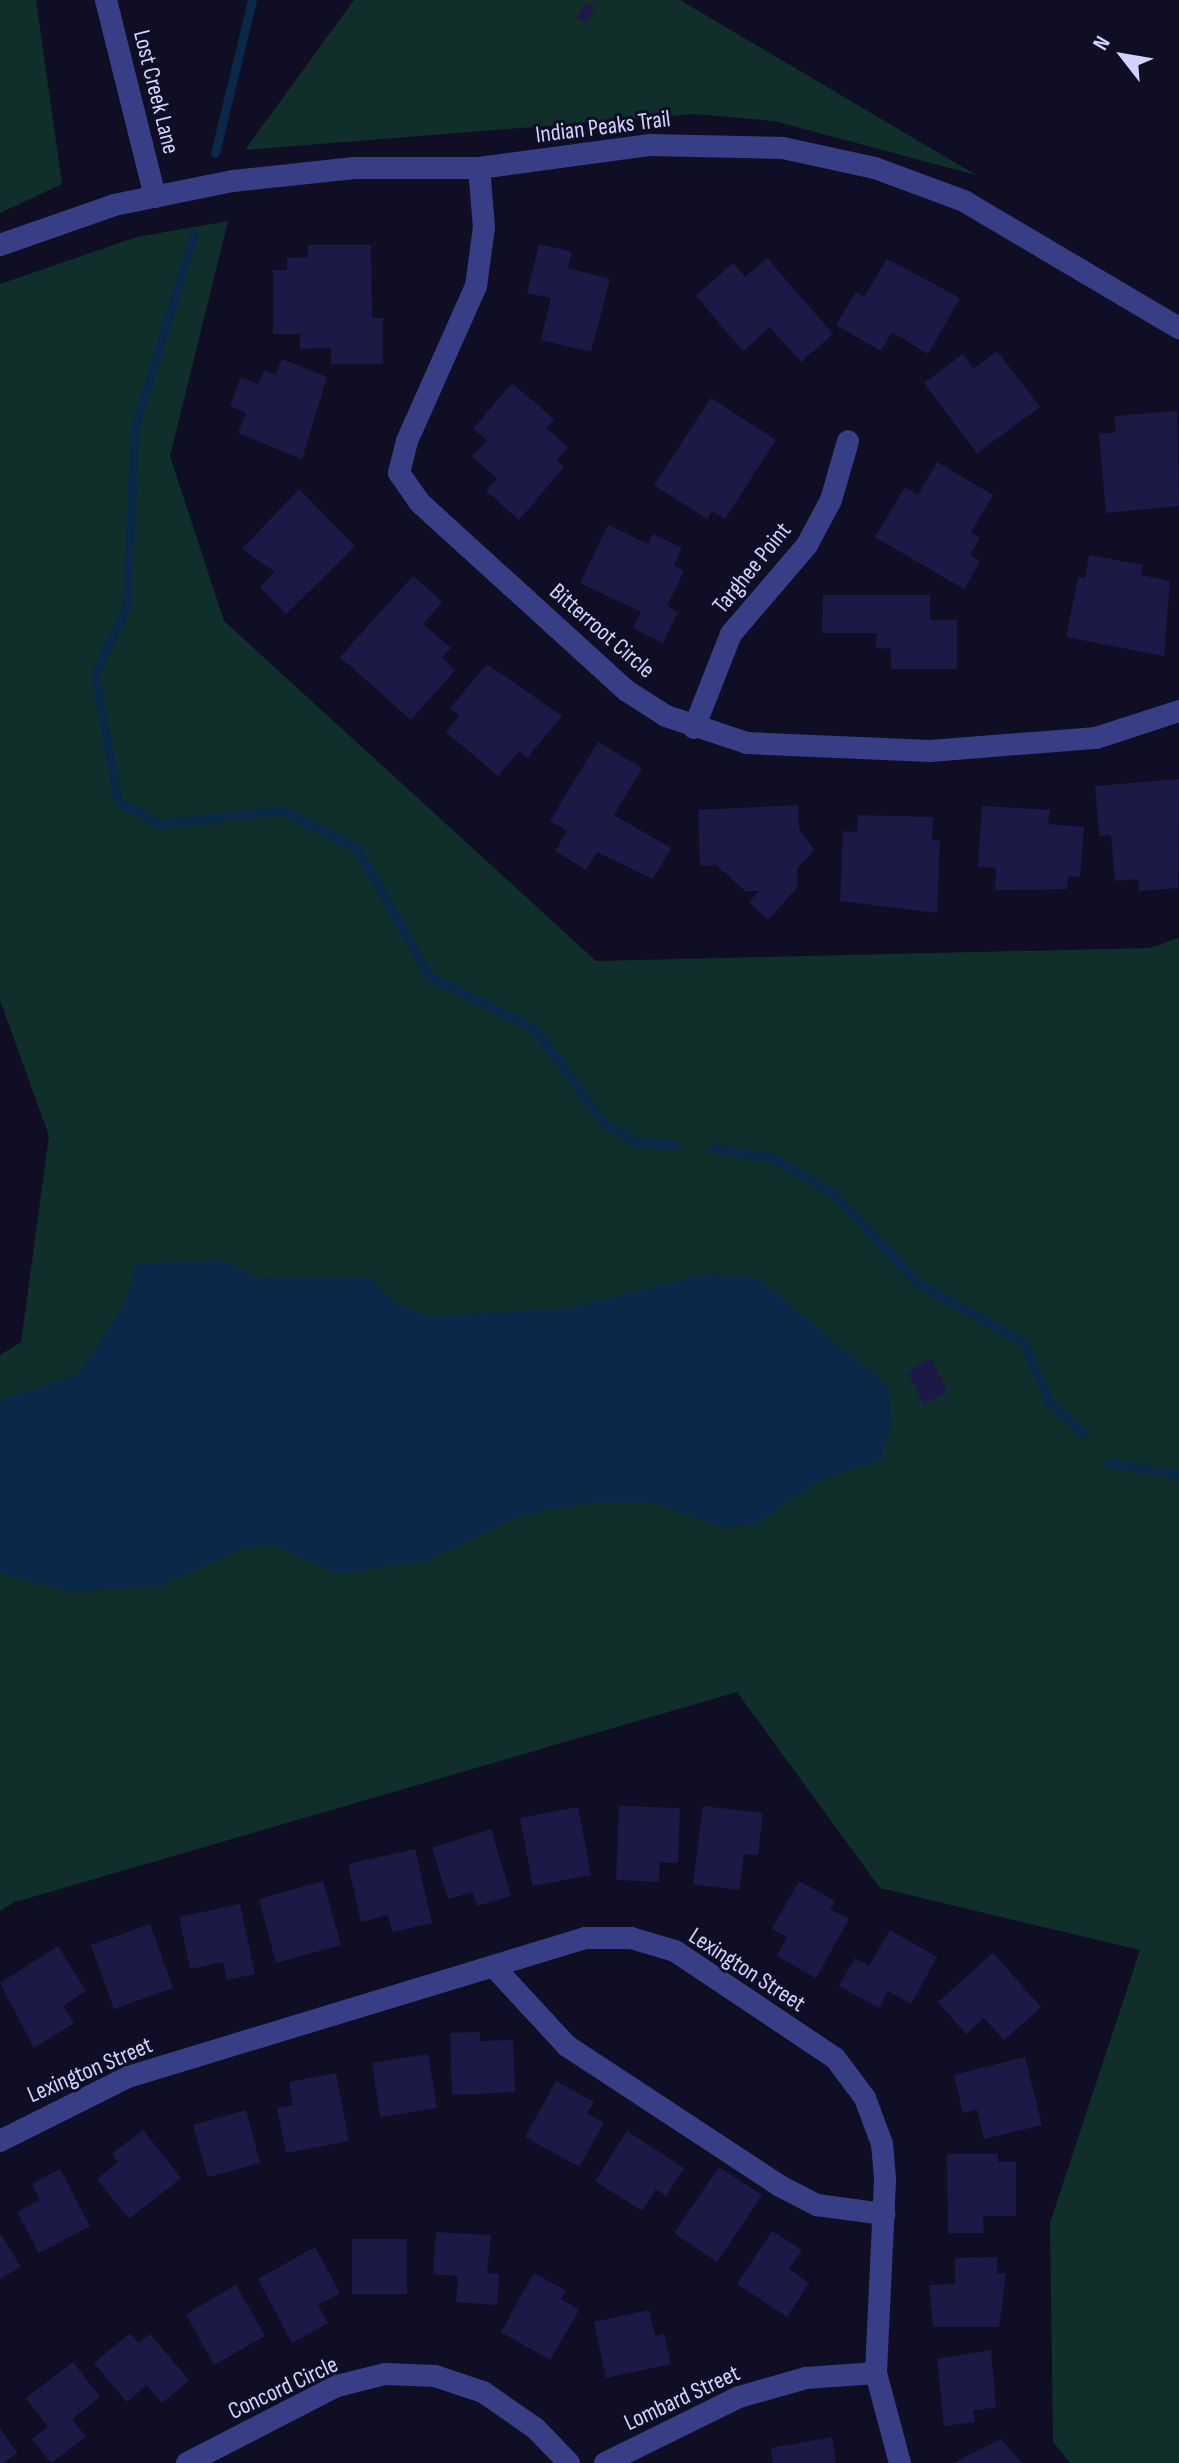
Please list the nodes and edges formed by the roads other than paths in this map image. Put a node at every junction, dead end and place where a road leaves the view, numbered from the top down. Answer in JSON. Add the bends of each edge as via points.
{"nodes":[{"id":1,"x":106,"y":0,"type":"edge"},
{"id":2,"x":479,"y":168,"type":"junction"},
{"id":3,"x":155,"y":197,"type":"junction"},
{"id":4,"x":0,"y":245,"type":"edge"},
{"id":5,"x":1179,"y":328,"type":"edge"},
{"id":6,"x":848,"y":441,"type":"dead end"},
{"id":7,"x":1179,"y":711,"type":"edge"},
{"id":8,"x":694,"y":728,"type":"junction"},
{"id":9,"x":493,"y":1966,"type":"junction"},
{"id":10,"x":0,"y":2141,"type":"edge"},
{"id":11,"x":884,"y":2214,"type":"junction"},
{"id":12,"x":876,"y":2373,"type":"junction"},
{"id":13,"x":187,"y":2463,"type":"edge"},
{"id":14,"x":569,"y":2463,"type":"edge"},
{"id":15,"x":605,"y":2463,"type":"edge"},
{"id":16,"x":900,"y":2463,"type":"edge"}],
"edges":[{"from":1,"to":3,"type":"street","name":"Lost Creek Lane"},
{"from":2,"to":3,"type":"street","name":"Indian Peaks Trail","via":[[354,168]]},
{"from":2,"to":5,"type":"street","name":"Indian Peaks Trail","via":[[694,143],[783,148],[875,168],[964,201]]},
{"from":2,"to":8,"type":"street","name":"Bitterroot Circle","via":[[484,227],[476,286],[407,441],[399,473],[419,502],[627,691]]},
{"from":3,"to":4,"type":"street","name":"Indian Peaks Trail"},
{"from":6,"to":8,"type":"street","name":"Targhee Point","via":[[831,500],[807,545],[731,634]]},
{"from":7,"to":8,"type":"street","name":"Bitterroot Circle","via":[[1096,738],[930,751],[747,743]]},
{"from":9,"to":10,"type":"street","name":"Lexington Street","via":[[128,2077]]},
{"from":9,"to":11,"type":"street","via":[[567,2046],[780,2186],[817,2205]]},
{"from":9,"to":11,"type":"street","name":"Lexington Street","via":[[585,1938],[631,1938],[675,1951],[835,2058],[865,2098],[882,2144]]},
{"from":11,"to":12,"type":"street","name":"Lexington Street"},
{"from":12,"to":15,"type":"street","name":"Lombard Street","via":[[806,2378],[739,2397]]},
{"from":12,"to":16,"type":"street","name":"Lexington Street"},
{"from":13,"to":14,"type":"street","name":"Concord Circle","via":[[337,2386],[385,2374],[435,2376],[483,2392],[535,2428]]}]}
